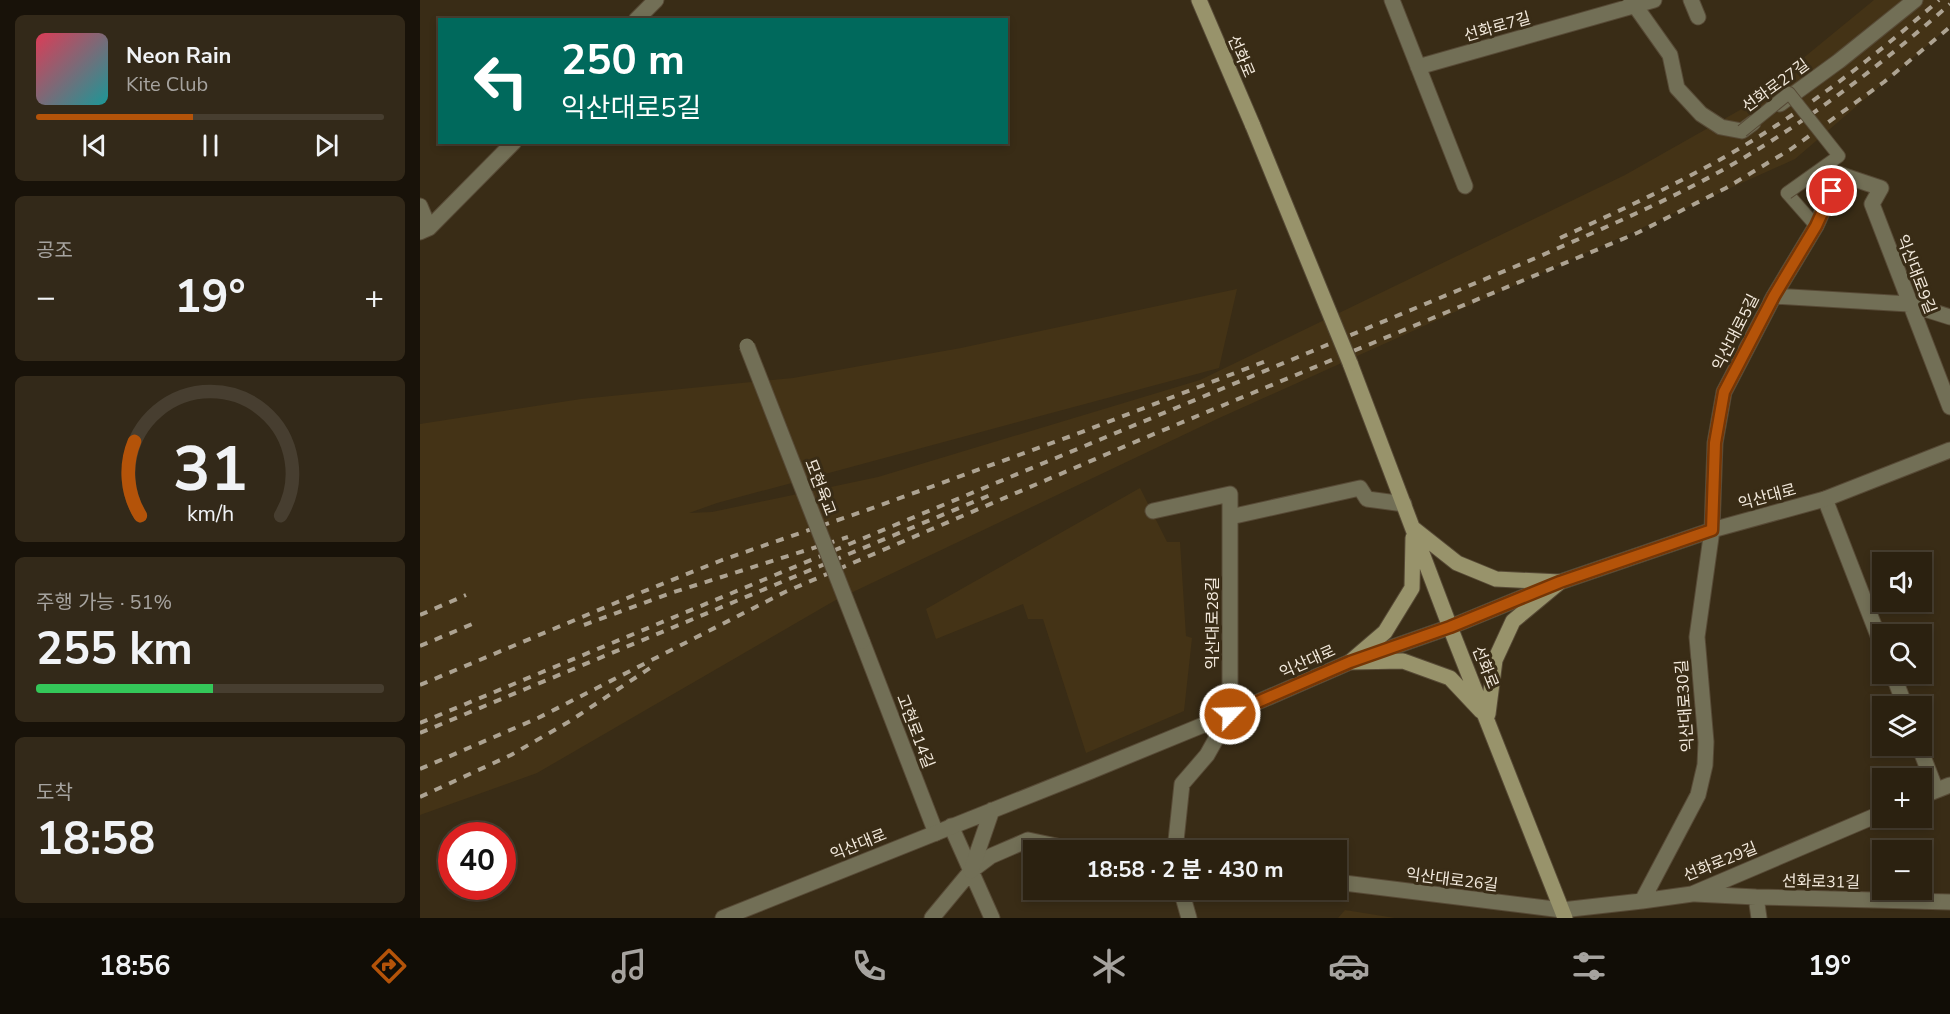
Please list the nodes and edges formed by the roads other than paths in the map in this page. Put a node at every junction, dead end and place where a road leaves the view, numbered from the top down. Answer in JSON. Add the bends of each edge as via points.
{"nodes":[{"id":1,"x":1199,"y":0,"type":"edge"},
{"id":2,"x":1392,"y":0,"type":"edge"},
{"id":3,"x":1654,"y":0,"type":"edge"},
{"id":4,"x":1691,"y":0,"type":"edge"},
{"id":5,"x":1915,"y":0,"type":"edge"},
{"id":6,"x":650,"y":2,"type":"edge"},
{"id":7,"x":1633,"y":3,"type":"edge"},
{"id":8,"x":1698,"y":17,"type":"dead end"},
{"id":9,"x":638,"y":18,"type":"edge"},
{"id":10,"x":1418,"y":66,"type":"junction"},
{"id":11,"x":1742,"y":131,"type":"junction"},
{"id":12,"x":512,"y":144,"type":"edge"},
{"id":13,"x":1465,"y":186,"type":"dead end"},
{"id":14,"x":1881,"y":188,"type":"joint"},
{"id":15,"x":420,"y":206,"type":"edge"},
{"id":16,"x":1816,"y":226,"type":"junction"},
{"id":17,"x":425,"y":230,"type":"edge"},
{"id":18,"x":1774,"y":296,"type":"junction"},
{"id":19,"x":1909,"y":304,"type":"junction"},
{"id":20,"x":1950,"y":317,"type":"edge"},
{"id":21,"x":747,"y":346,"type":"dead end"},
{"id":22,"x":1950,"y":407,"type":"edge"},
{"id":23,"x":1950,"y":450,"type":"edge"},
{"id":24,"x":1825,"y":499,"type":"junction"},
{"id":25,"x":1404,"y":504,"type":"junction"},
{"id":26,"x":1153,"y":511,"type":"dead end"},
{"id":27,"x":1230,"y":517,"type":"junction"},
{"id":28,"x":1414,"y":529,"type":"junction"},
{"id":29,"x":1712,"y":530,"type":"junction"},
{"id":30,"x":1560,"y":582,"type":"junction"},
{"id":31,"x":1873,"y":624,"type":"edge"},
{"id":32,"x":1450,"y":627,"type":"junction"},
{"id":33,"x":862,"y":641,"type":"joint"},
{"id":34,"x":1350,"y":662,"type":"junction"},
{"id":35,"x":1230,"y":714,"type":"junction"},
{"id":36,"x":1487,"y":717,"type":"junction"},
{"id":37,"x":1923,"y":756,"type":"edge"},
{"id":38,"x":1936,"y":790,"type":"edge"},
{"id":39,"x":992,"y":810,"type":"junction"},
{"id":40,"x":1872,"y":817,"type":"edge"},
{"id":41,"x":951,"y":826,"type":"junction"},
{"id":42,"x":936,"y":833,"type":"junction"},
{"id":43,"x":1176,"y":840,"type":"edge"},
{"id":44,"x":1023,"y":842,"type":"edge"},
{"id":45,"x":971,"y":871,"type":"junction"},
{"id":46,"x":1347,"y":884,"type":"edge"},
{"id":47,"x":1692,"y":894,"type":"junction"},
{"id":48,"x":1756,"y":897,"type":"junction"},
{"id":49,"x":1184,"y":900,"type":"edge"},
{"id":50,"x":1642,"y":902,"type":"junction"},
{"id":51,"x":1950,"y":902,"type":"edge"},
{"id":52,"x":1564,"y":914,"type":"edge"},
{"id":53,"x":723,"y":918,"type":"edge"},
{"id":54,"x":932,"y":918,"type":"edge"},
{"id":55,"x":992,"y":918,"type":"edge"},
{"id":56,"x":1189,"y":918,"type":"edge"},
{"id":57,"x":1759,"y":918,"type":"edge"}],
"edges":[{"from":1,"to":25,"type":"main road","name":"선화로","bridge":true,"via":[[1350,363]]},
{"from":2,"to":10,"type":"street"},
{"from":3,"to":7,"type":"street","name":"선화로7길"},
{"from":4,"to":8,"type":"street"},
{"from":5,"to":11,"type":"street","name":"선화로27길"},
{"from":6,"to":9,"type":"street"},
{"from":7,"to":10,"type":"street","name":"선화로7길"},
{"from":7,"to":11,"type":"street","name":"선화로27길","via":[[1670,55],[1677,88],[1701,114],[1721,127]]},
{"from":10,"to":13,"type":"street"},
{"from":11,"to":16,"type":"street","bridge":true,"via":[[1789,93],[1839,156],[1787,193]]},
{"from":12,"to":17,"type":"street"},
{"from":14,"to":16,"type":"street","name":"익산대로5길","via":[[1839,174]]},
{"from":14,"to":19,"type":"street","name":"익산대로9길","via":[[1872,204]]},
{"from":15,"to":17,"type":"street"},
{"from":16,"to":18,"type":"street","name":"익산대로5길"},
{"from":18,"to":19,"type":"street"},
{"from":18,"to":29,"type":"street","name":"익산대로5길","via":[[1724,392],[1715,443]]},
{"from":19,"to":20,"type":"street"},
{"from":19,"to":22,"type":"street","name":"익산대로9길"},
{"from":21,"to":33,"type":"street","name":"모현육교","bridge":true},
{"from":23,"to":24,"type":"street","name":"익산대로"},
{"from":24,"to":29,"type":"street","name":"익산대로"},
{"from":24,"to":31,"type":"street"},
{"from":25,"to":27,"type":"street","via":[[1367,499],[1360,488]]},
{"from":25,"to":28,"type":"main road","name":"선화로"},
{"from":26,"to":27,"type":"street","name":"익산대로28길","via":[[1230,494]]},
{"from":27,"to":35,"type":"street","name":"익산대로28길"},
{"from":28,"to":30,"type":"main road","via":[[1457,563],[1496,579]]},
{"from":28,"to":32,"type":"main road","name":"선화로"},
{"from":28,"to":34,"type":"main road","via":[[1412,588],[1385,632]]},
{"from":29,"to":30,"type":"street","name":"익산대로"},
{"from":29,"to":50,"type":"street","name":"익산대로30길","via":[[1697,637],[1705,765],[1698,795]]},
{"from":30,"to":32,"type":"street","name":"익산대로"},
{"from":30,"to":36,"type":"main road","via":[[1513,621],[1495,660]]},
{"from":32,"to":34,"type":"street","name":"익산대로"},
{"from":32,"to":36,"type":"main road","name":"선화로"},
{"from":33,"to":42,"type":"street","name":"고현로14길"},
{"from":34,"to":35,"type":"street","name":"익산대로"},
{"from":34,"to":36,"type":"main road","via":[[1403,661],[1450,678]]},
{"from":35,"to":39,"type":"street","name":"익산대로"},
{"from":35,"to":43,"type":"street","name":"익산대로28길","via":[[1207,755],[1182,784]]},
{"from":36,"to":52,"type":"main road","name":"선화로"},
{"from":37,"to":38,"type":"street"},
{"from":39,"to":41,"type":"street","name":"익산대로"},
{"from":39,"to":45,"type":"street"},
{"from":40,"to":47,"type":"street","name":"선화로29길"},
{"from":41,"to":42,"type":"street","name":"익산대로"},
{"from":41,"to":45,"type":"street"},
{"from":42,"to":53,"type":"street","name":"익산대로"},
{"from":44,"to":45,"type":"street","via":[[991,856]]},
{"from":45,"to":54,"type":"street"},
{"from":45,"to":55,"type":"street"},
{"from":46,"to":52,"type":"street","name":"익산대로26길"},
{"from":47,"to":48,"type":"street","name":"선화로31길"},
{"from":47,"to":50,"type":"street","name":"선화로29길"},
{"from":48,"to":51,"type":"street","name":"선화로31길"},
{"from":48,"to":57,"type":"street"},
{"from":49,"to":56,"type":"street"},
{"from":50,"to":52,"type":"street","name":"선화로29길"}]}
